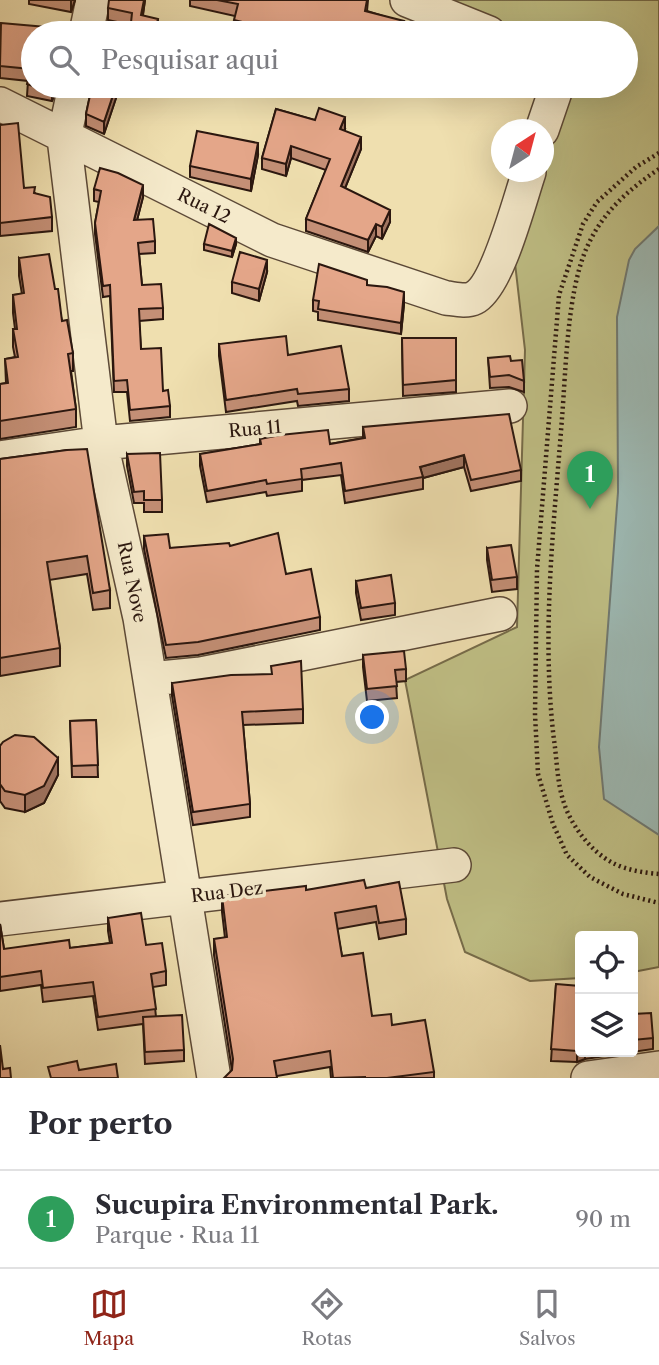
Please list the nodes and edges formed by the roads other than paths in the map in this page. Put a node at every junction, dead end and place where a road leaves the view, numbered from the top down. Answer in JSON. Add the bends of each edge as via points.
{"nodes":[{"id":1,"x":93,"y":0,"type":"edge"},
{"id":2,"x":421,"y":3,"type":"edge"},
{"id":3,"x":89,"y":21,"type":"edge"},
{"id":4,"x":462,"y":21,"type":"edge"},
{"id":5,"x":72,"y":98,"type":"edge"},
{"id":6,"x":552,"y":98,"type":"edge"},
{"id":7,"x":0,"y":104,"type":"edge"},
{"id":8,"x":546,"y":119,"type":"edge"},
{"id":9,"x":64,"y":138,"type":"junction"},
{"id":10,"x":526,"y":182,"type":"edge"},
{"id":11,"x":510,"y":406,"type":"dead end"},
{"id":12,"x":101,"y":443,"type":"junction"},
{"id":13,"x":0,"y":458,"type":"edge"},
{"id":14,"x":500,"y":614,"type":"dead end"},
{"id":15,"x":150,"y":679,"type":"junction"},
{"id":16,"x":454,"y":865,"type":"dead end"},
{"id":17,"x":185,"y":897,"type":"junction"},
{"id":18,"x":0,"y":919,"type":"edge"},
{"id":19,"x":659,"y":1068,"type":"edge"},
{"id":20,"x":214,"y":1078,"type":"edge"},
{"id":21,"x":588,"y":1078,"type":"edge"}],
"edges":[{"from":1,"to":3,"type":"street"},
{"from":2,"to":4,"type":"street"},
{"from":5,"to":9,"type":"street","name":"Rua Nove"},
{"from":6,"to":8,"type":"street"},
{"from":7,"to":9,"type":"street","name":"Rua 12"},
{"from":9,"to":10,"type":"street","name":"Rua 12","via":[[272,240],[464,300],[475,298],[485,288]]},
{"from":9,"to":12,"type":"street","name":"Rua Nove"},
{"from":11,"to":12,"type":"street","name":"Rua 11"},
{"from":12,"to":13,"type":"street","name":"Rua 11"},
{"from":12,"to":15,"type":"street","name":"Rua Nove"},
{"from":14,"to":15,"type":"street","via":[[201,674]]},
{"from":15,"to":17,"type":"street","name":"Rua Nove"},
{"from":16,"to":17,"type":"street","name":"Rua Dez"},
{"from":17,"to":18,"type":"street","name":"Rua Dez"},
{"from":17,"to":20,"type":"street","name":"Rua Nove"},
{"from":19,"to":21,"type":"street"}]}
